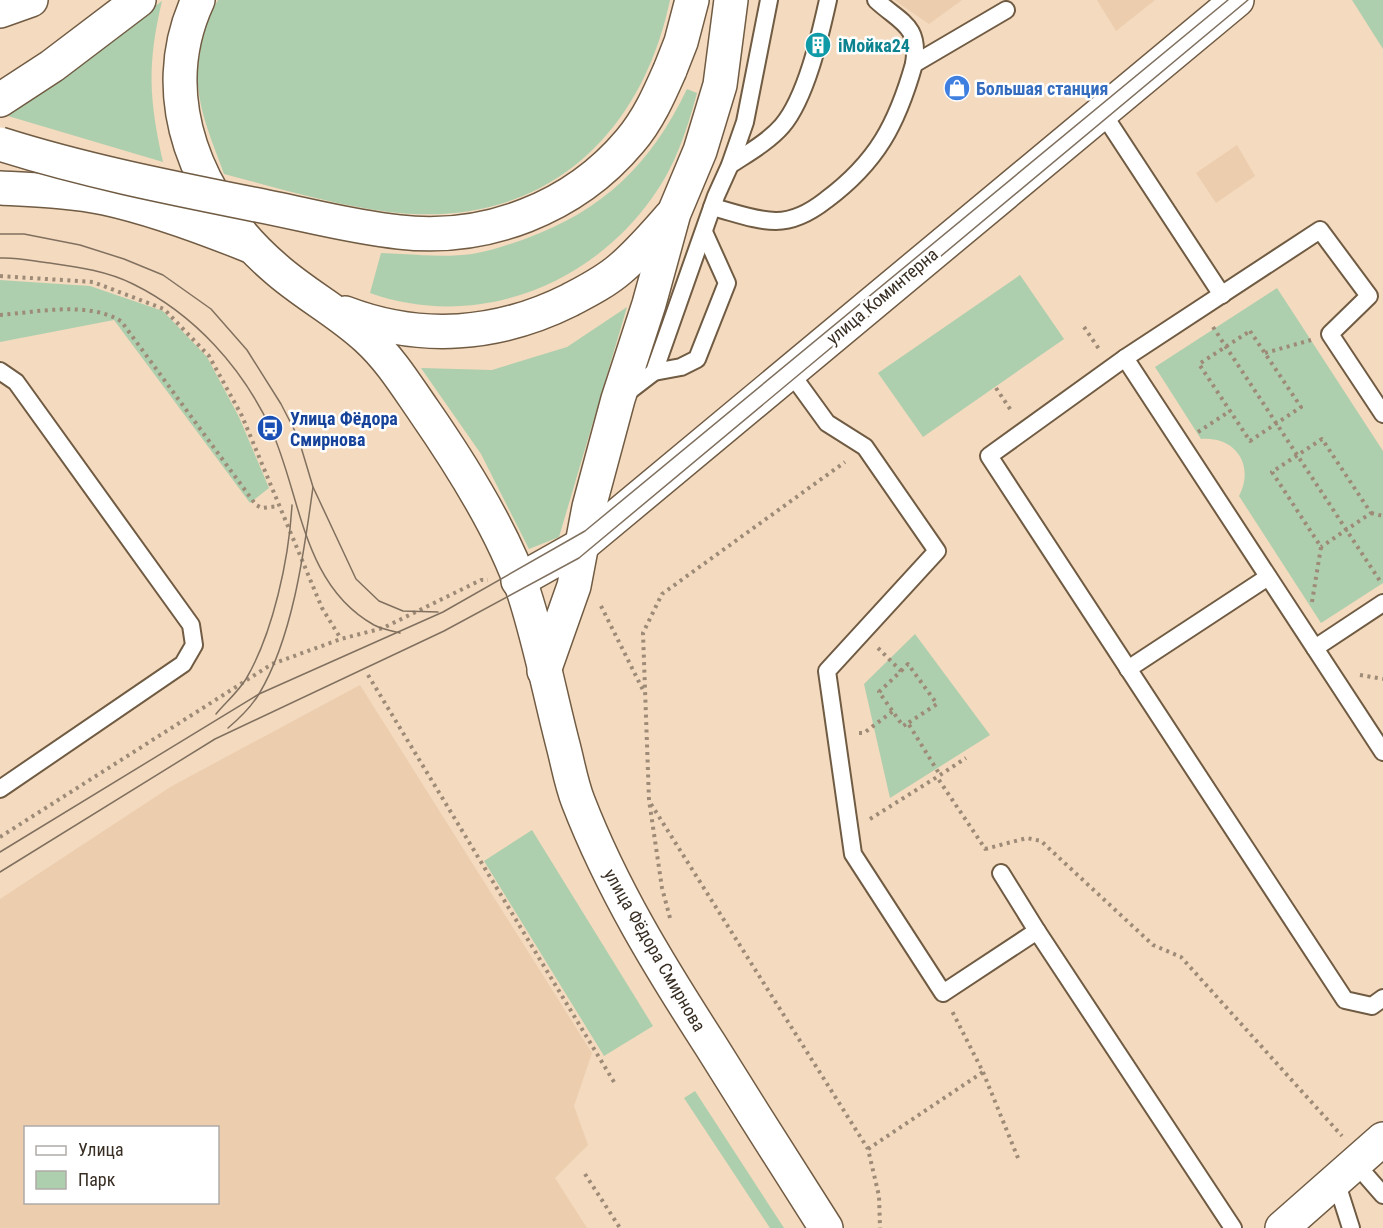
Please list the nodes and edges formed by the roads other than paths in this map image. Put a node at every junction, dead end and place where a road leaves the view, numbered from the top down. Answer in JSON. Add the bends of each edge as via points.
{"nodes":[{"id":1,"x":31,"y":0,"type":"edge"},
{"id":2,"x":139,"y":0,"type":"edge"},
{"id":3,"x":198,"y":0,"type":"edge"},
{"id":4,"x":692,"y":0,"type":"edge"},
{"id":5,"x":731,"y":0,"type":"edge"},
{"id":6,"x":769,"y":0,"type":"edge"},
{"id":7,"x":828,"y":0,"type":"edge"},
{"id":8,"x":876,"y":0,"type":"edge"},
{"id":9,"x":1237,"y":0,"type":"edge"},
{"id":10,"x":1006,"y":10,"type":"dead end"},
{"id":11,"x":0,"y":11,"type":"edge"},
{"id":12,"x":914,"y":64,"type":"junction"},
{"id":13,"x":0,"y":100,"type":"edge"},
{"id":14,"x":1102,"y":112,"type":"junction"},
{"id":15,"x":0,"y":144,"type":"edge"},
{"id":16,"x":730,"y":165,"type":"junction"},
{"id":17,"x":0,"y":188,"type":"edge"},
{"id":18,"x":712,"y":207,"type":"junction"},
{"id":19,"x":674,"y":213,"type":"junction"},
{"id":20,"x":704,"y":232,"type":"junction"},
{"id":21,"x":251,"y":247,"type":"junction"},
{"id":22,"x":1376,"y":292,"type":"edge"},
{"id":23,"x":1222,"y":295,"type":"junction"},
{"id":24,"x":332,"y":308,"type":"junction"},
{"id":25,"x":1125,"y":358,"type":"junction"},
{"id":26,"x":0,"y":371,"type":"edge"},
{"id":27,"x":654,"y":372,"type":"junction"},
{"id":28,"x":790,"y":372,"type":"junction"},
{"id":29,"x":618,"y":399,"type":"junction"},
{"id":30,"x":1383,"y":414,"type":"edge"},
{"id":31,"x":582,"y":545,"type":"junction"},
{"id":32,"x":1268,"y":577,"type":"junction"},
{"id":33,"x":518,"y":581,"type":"junction"},
{"id":34,"x":1383,"y":603,"type":"edge"},
{"id":35,"x":1311,"y":642,"type":"junction"},
{"id":36,"x":1128,"y":669,"type":"junction"},
{"id":37,"x":544,"y":671,"type":"junction"},
{"id":38,"x":1383,"y":752,"type":"edge"},
{"id":39,"x":0,"y":789,"type":"edge"},
{"id":40,"x":1001,"y":873,"type":"road end"},
{"id":41,"x":1037,"y":931,"type":"junction"},
{"id":42,"x":1383,"y":998,"type":"edge"},
{"id":43,"x":1359,"y":1160,"type":"edge"},
{"id":44,"x":1383,"y":1195,"type":"edge"},
{"id":45,"x":826,"y":1228,"type":"edge"},
{"id":46,"x":1233,"y":1228,"type":"edge"},
{"id":47,"x":1282,"y":1228,"type":"edge"},
{"id":48,"x":1351,"y":1228,"type":"edge"}],
"edges":[{"from":1,"to":11,"type":"main road"},
{"from":2,"to":13,"type":"main road"},
{"from":3,"to":21,"type":"main road","via":[[186,27],[180,55],[180,97],[185,123],[206,183],[222,211]]},
{"from":4,"to":15,"type":"main road","bridge":true,"via":[[681,42],[656,101],[612,161],[591,180],[536,213],[467,230],[398,232],[133,179]]},
{"from":5,"to":19,"type":"main road","via":[[720,85],[700,151]]},
{"from":6,"to":16,"type":"lane","via":[[745,122]]},
{"from":7,"to":16,"type":"lane","via":[[816,51],[792,112],[765,141]]},
{"from":8,"to":12,"type":"lane","via":[[906,24],[914,36]]},
{"from":9,"to":14,"type":"main road","name":"улица Коминтерна"},
{"from":10,"to":12,"type":"lane"},
{"from":12,"to":18,"type":"lane","via":[[903,104],[872,160],[847,185],[807,213],[777,221]]},
{"from":14,"to":23,"type":"lane"},
{"from":14,"to":28,"type":"main road","name":"улица Коминтерна"},
{"from":16,"to":18,"type":"lane"},
{"from":17,"to":21,"type":"main road","via":[[106,198]]},
{"from":18,"to":20,"type":"lane"},
{"from":19,"to":24,"type":"main road","via":[[633,257],[602,282],[544,313],[502,325],[433,333],[398,330]]},
{"from":19,"to":29,"type":"main road","via":[[650,304]]},
{"from":20,"to":27,"type":"lane"},
{"from":20,"to":27,"type":"lane","via":[[727,283],[697,358],[681,367]]},
{"from":21,"to":24,"type":"main road","via":[[296,285]]},
{"from":22,"to":23,"type":"lane","via":[[1320,230]]},
{"from":22,"to":30,"type":"lane","via":[[1330,334]]},
{"from":23,"to":25,"type":"lane"},
{"from":24,"to":33,"type":"main road","name":"улица Фёдора Смирнова","via":[[369,339],[426,413],[467,476]]},
{"from":25,"to":32,"type":"lane"},
{"from":25,"to":36,"type":"lane","via":[[989,456]]},
{"from":26,"to":39,"type":"lane","via":[[16,382],[191,625],[194,645],[183,664]]},
{"from":27,"to":29,"type":"lane"},
{"from":28,"to":31,"type":"main road","name":"улица Коминтерна"},
{"from":28,"to":41,"type":"lane","via":[[827,423],[866,447],[937,551],[827,670],[853,854],[943,993]]},
{"from":29,"to":31,"type":"main road"},
{"from":31,"to":33,"type":"main road","name":"улица Коминтерна"},
{"from":31,"to":37,"type":"main road","via":[[574,586]]},
{"from":32,"to":35,"type":"lane"},
{"from":32,"to":36,"type":"lane"},
{"from":33,"to":37,"type":"main road","name":"улица Фёдора Смирнова"},
{"from":34,"to":35,"type":"lane"},
{"from":35,"to":38,"type":"lane"},
{"from":36,"to":42,"type":"lane","via":[[1345,1000],[1372,1006]]},
{"from":37,"to":45,"type":"main road","name":"улица Фёдора Смирнова","via":[[577,799],[621,898],[672,987]]},
{"from":40,"to":41,"type":"lane"},
{"from":41,"to":46,"type":"lane"},
{"from":43,"to":44,"type":"lane"},
{"from":43,"to":47,"type":"main road"},
{"from":43,"to":48,"type":"lane"}]}
